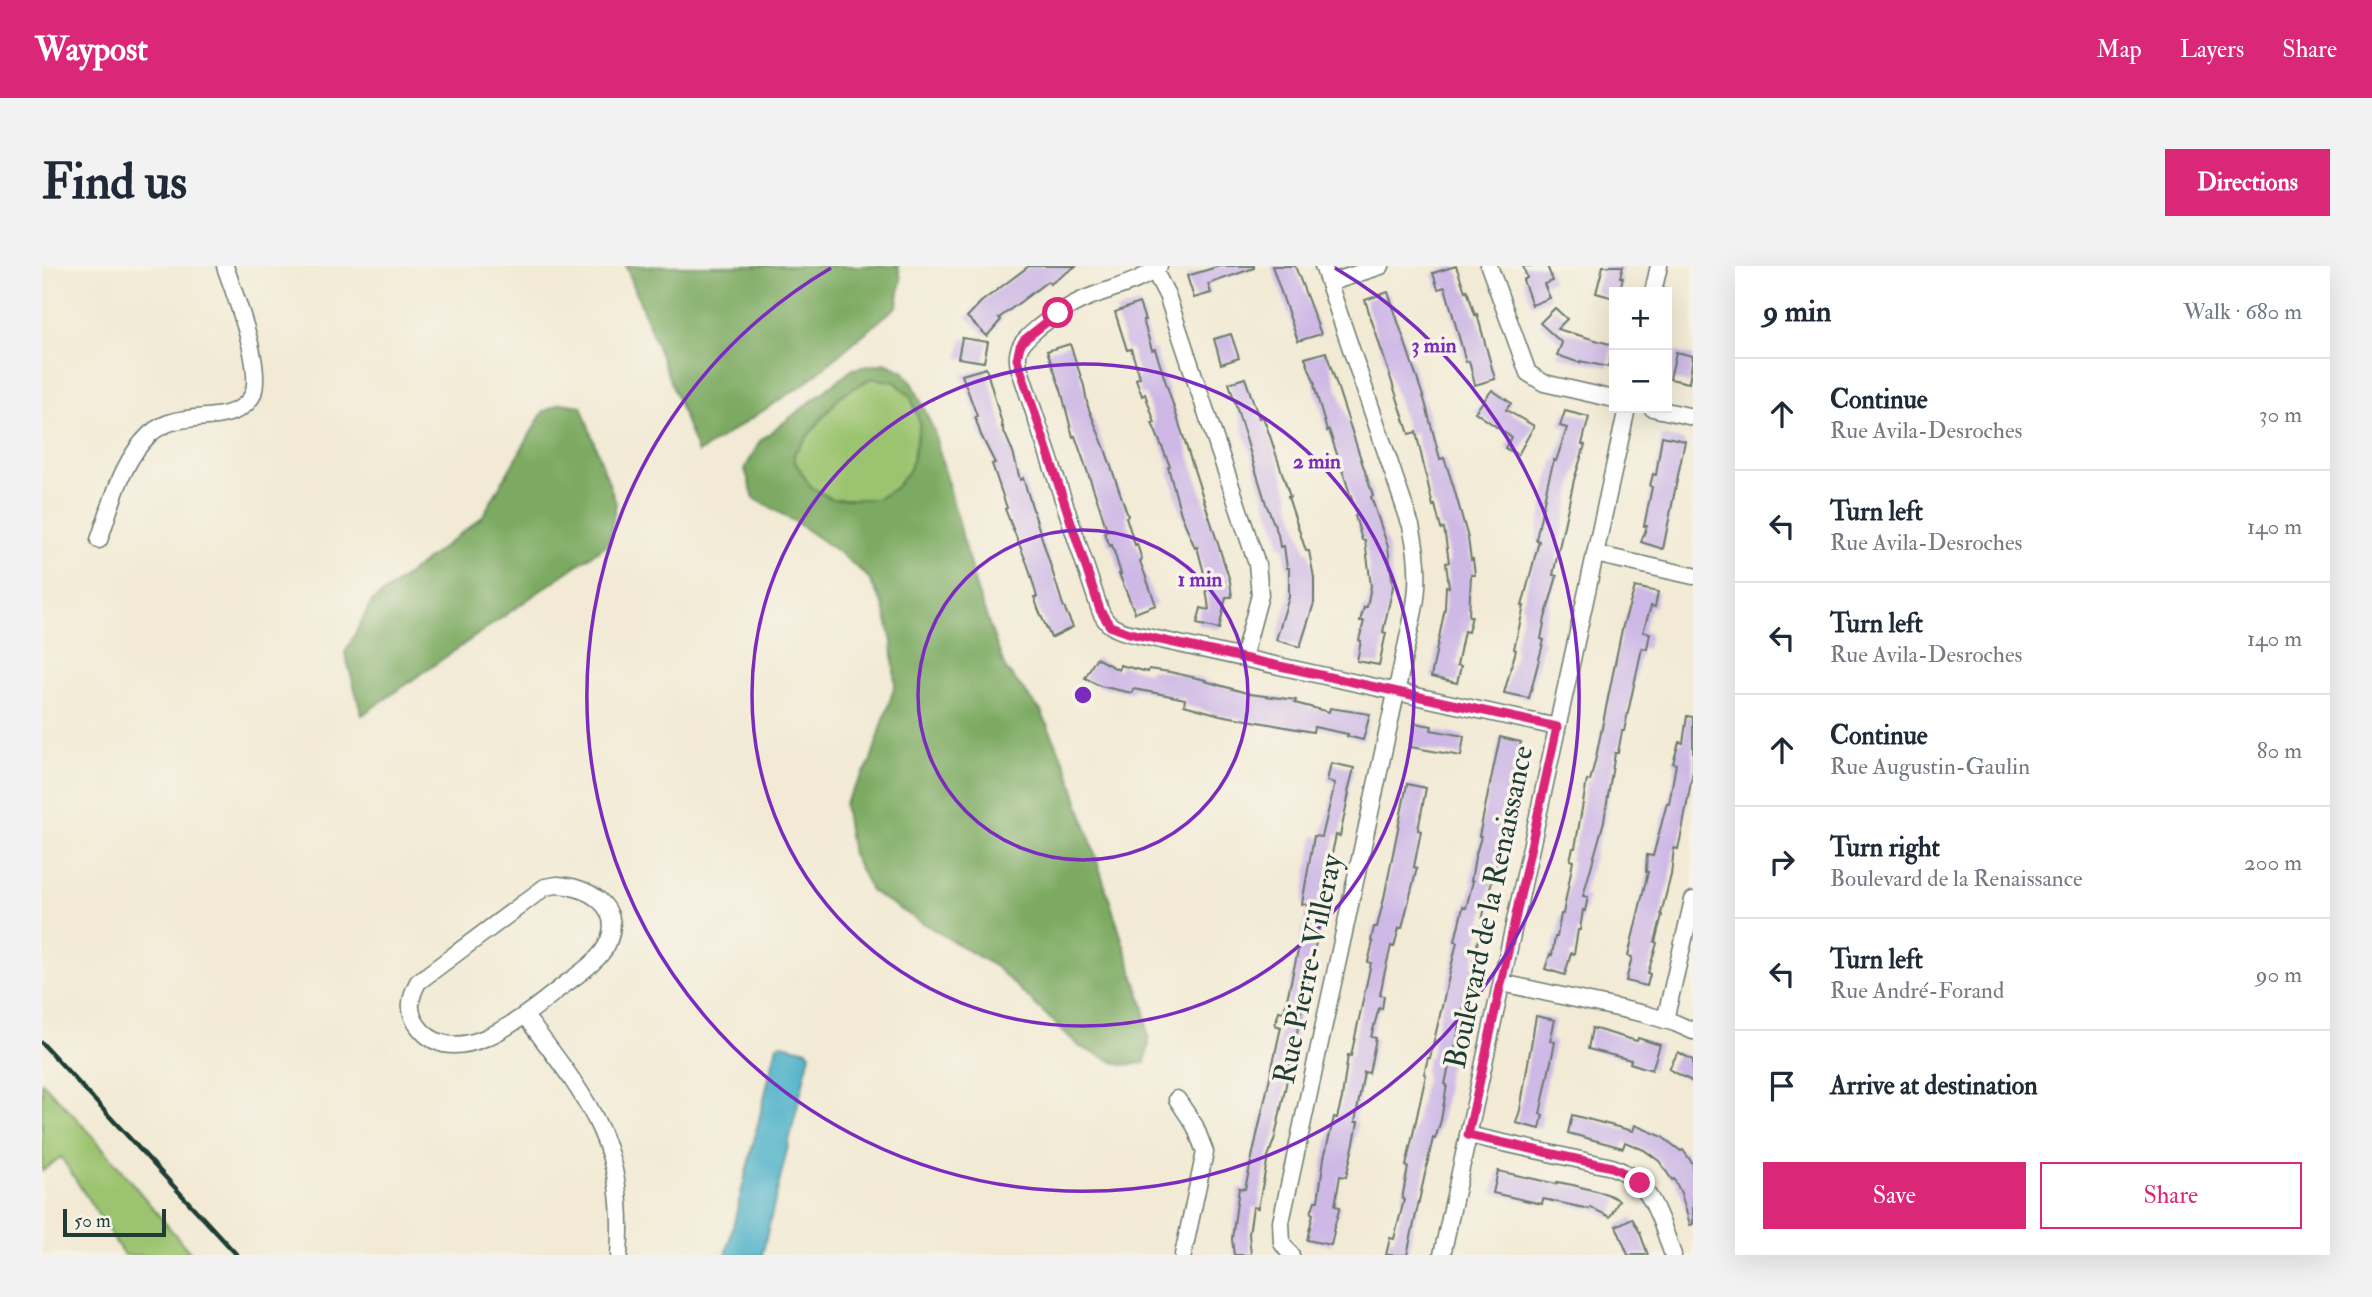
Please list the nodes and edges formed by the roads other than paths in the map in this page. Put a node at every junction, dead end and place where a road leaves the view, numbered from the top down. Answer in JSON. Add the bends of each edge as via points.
{"nodes":[{"id":1,"x":225,"y":266,"type":"edge"},
{"id":2,"x":1323,"y":266,"type":"edge"},
{"id":3,"x":1381,"y":266,"type":"edge"},
{"id":4,"x":1489,"y":266,"type":"edge"},
{"id":5,"x":1659,"y":266,"type":"edge"},
{"id":6,"x":1157,"y":268,"type":"edge"},
{"id":7,"x":1329,"y":283,"type":"junction"},
{"id":8,"x":1654,"y":287,"type":"edge"},
{"id":9,"x":1609,"y":398,"type":"edge"},
{"id":10,"x":1672,"y":412,"type":"edge"},
{"id":11,"x":1626,"y":413,"type":"edge"},
{"id":12,"x":1693,"y":417,"type":"edge"},
{"id":13,"x":99,"y":540,"type":"dead end"},
{"id":14,"x":1595,"y":554,"type":"junction"},
{"id":15,"x":1693,"y":576,"type":"edge"},
{"id":16,"x":1243,"y":658,"type":"junction"},
{"id":17,"x":1397,"y":692,"type":"junction"},
{"id":18,"x":1557,"y":727,"type":"junction"},
{"id":19,"x":1693,"y":900,"type":"edge"},
{"id":20,"x":1502,"y":983,"type":"junction"},
{"id":21,"x":525,"y":1016,"type":"junction"},
{"id":22,"x":1665,"y":1020,"type":"junction"},
{"id":23,"x":1693,"y":1031,"type":"edge"},
{"id":24,"x":1177,"y":1099,"type":"dead end"},
{"id":25,"x":1468,"y":1135,"type":"junction"},
{"id":26,"x":619,"y":1255,"type":"edge"},
{"id":27,"x":1183,"y":1255,"type":"edge"},
{"id":28,"x":1291,"y":1255,"type":"edge"},
{"id":29,"x":1442,"y":1255,"type":"edge"},
{"id":30,"x":1673,"y":1255,"type":"edge"}],
"edges":[{"from":1,"to":13,"type":"street","via":[[252,352],[251,398],[231,413],[176,420],[149,435],[127,467]]},
{"from":2,"to":7,"type":"street","name":"Rue Pierre-Villeray"},
{"from":3,"to":7,"type":"street"},
{"from":4,"to":9,"type":"street","via":[[1528,373],[1544,383]]},
{"from":5,"to":8,"type":"street"},
{"from":6,"to":16,"type":"street","via":[[1257,564],[1259,595]]},
{"from":6,"to":16,"type":"street","via":[[1051,317],[1021,343],[1018,367],[1104,620],[1118,630]]},
{"from":7,"to":17,"type":"street","name":"Rue Pierre-Villeray","via":[[1416,549],[1416,599]]},
{"from":10,"to":12,"type":"street"},
{"from":11,"to":14,"type":"street","name":"Boulevard de la Renaissance"},
{"from":14,"to":15,"type":"street"},
{"from":14,"to":18,"type":"street","name":"Boulevard de la Renaissance"},
{"from":16,"to":17,"type":"street"},
{"from":17,"to":18,"type":"street"},
{"from":17,"to":28,"type":"street","name":"Rue Pierre-Villeray","via":[[1281,1222],[1281,1238]]},
{"from":18,"to":20,"type":"street","name":"Boulevard de la Renaissance"},
{"from":19,"to":22,"type":"street"},
{"from":20,"to":22,"type":"street"},
{"from":20,"to":25,"type":"street","name":"Boulevard de la Renaissance"},
{"from":21,"to":21,"type":"street","via":[[480,1040],[446,1045],[435,1042],[416,1024],[410,1002],[418,982],[545,887],[569,885],[584,891],[605,904],[612,916],[609,943],[588,966]]},
{"from":21,"to":26,"type":"street","via":[[583,1095],[605,1138],[619,1202]]},
{"from":22,"to":23,"type":"street"},
{"from":24,"to":27,"type":"street","via":[[1205,1152]]},
{"from":25,"to":29,"type":"street","name":"Boulevard de la Renaissance"},
{"from":25,"to":30,"type":"street","via":[[1626,1174],[1651,1198]]}]}
